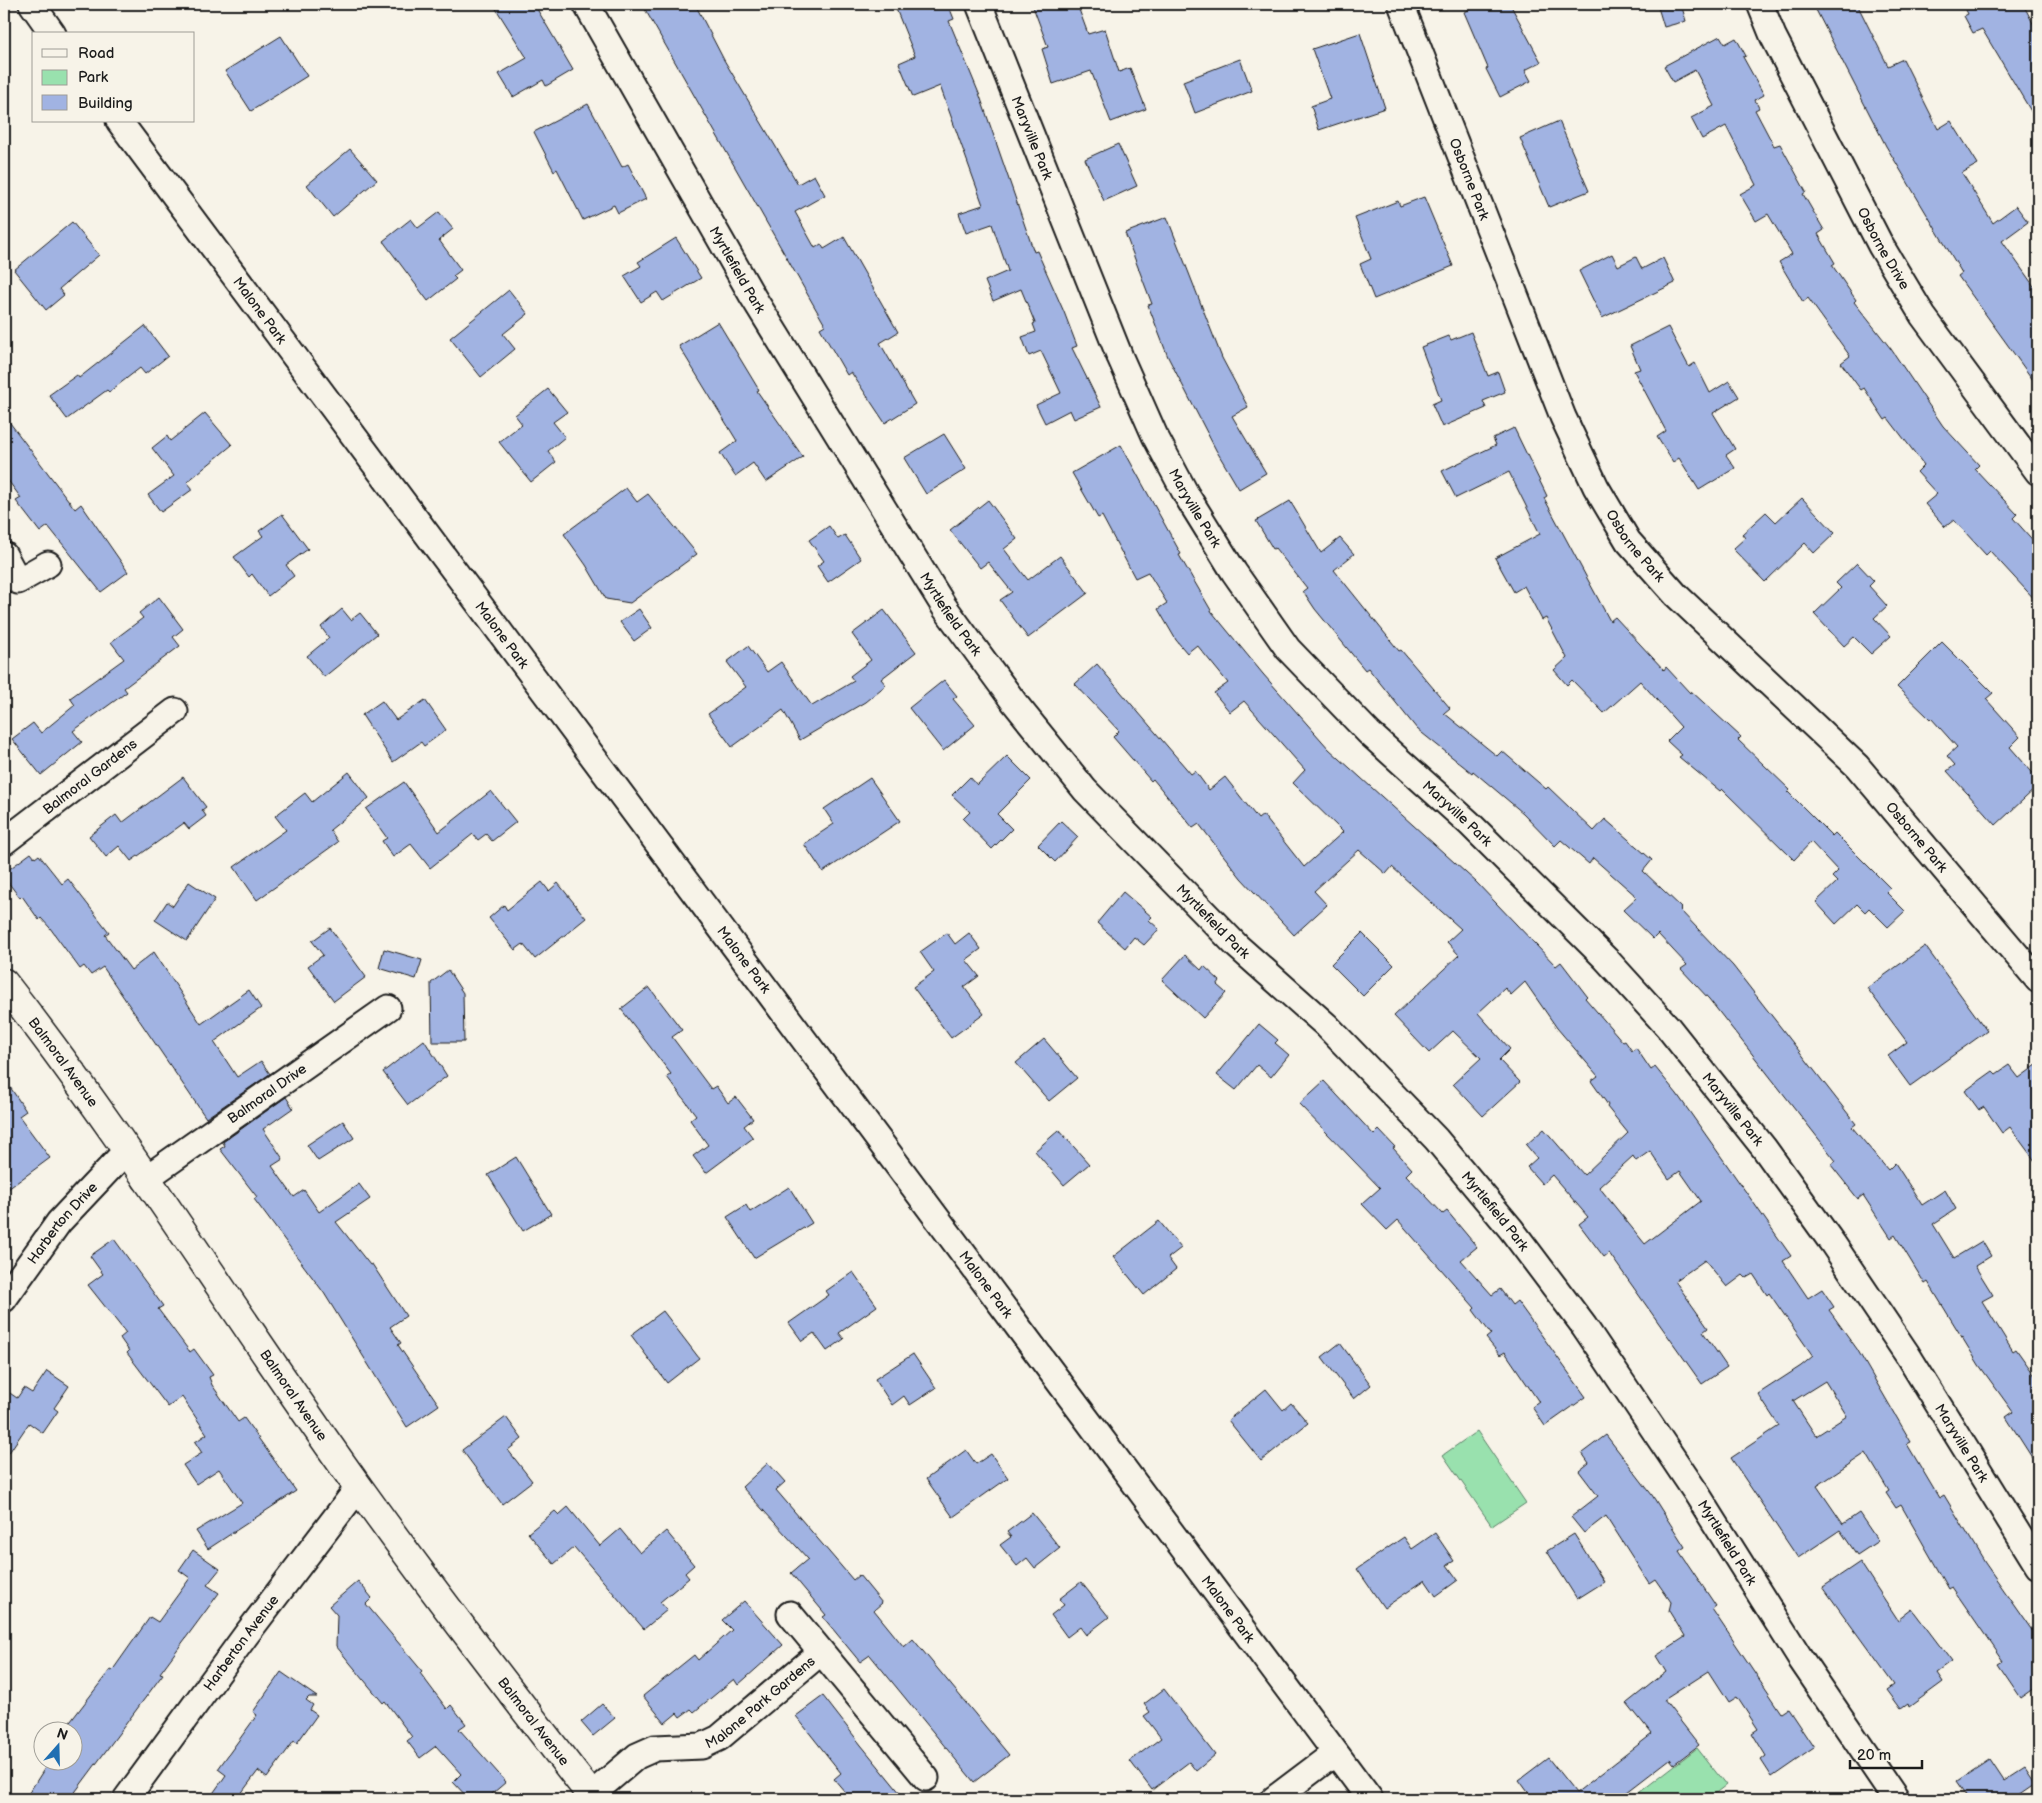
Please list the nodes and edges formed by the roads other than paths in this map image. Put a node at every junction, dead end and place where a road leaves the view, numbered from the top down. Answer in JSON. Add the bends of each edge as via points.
{"nodes":[{"id":1,"x":586,"y":4,"type":"edge"},
{"id":2,"x":979,"y":4,"type":"edge"},
{"id":3,"x":1401,"y":4,"type":"edge"},
{"id":4,"x":1760,"y":4,"type":"edge"},
{"id":5,"x":34,"y":8,"type":"edge"},
{"id":6,"x":52,"y":32,"type":"edge"},
{"id":7,"x":120,"y":122,"type":"edge"},
{"id":8,"x":2038,"y":472,"type":"edge"},
{"id":9,"x":4,"y":555,"type":"edge"},
{"id":10,"x":48,"y":564,"type":"dead end"},
{"id":11,"x":175,"y":711,"type":"dead end"},
{"id":12,"x":4,"y":842,"type":"edge"},
{"id":13,"x":2038,"y":980,"type":"edge"},
{"id":14,"x":4,"y":983,"type":"edge"},
{"id":15,"x":388,"y":1008,"type":"dead end"},
{"id":16,"x":126,"y":1151,"type":"junction"},
{"id":17,"x":145,"y":1179,"type":"junction"},
{"id":18,"x":4,"y":1299,"type":"edge"},
{"id":19,"x":358,"y":1488,"type":"junction"},
{"id":20,"x":2038,"y":1566,"type":"edge"},
{"id":21,"x":790,"y":1614,"type":"dead end"},
{"id":22,"x":821,"y":1652,"type":"junction"},
{"id":23,"x":1335,"y":1753,"type":"junction"},
{"id":24,"x":926,"y":1778,"type":"dead end"},
{"id":25,"x":592,"y":1797,"type":"edge"},
{"id":26,"x":126,"y":1799,"type":"edge"},
{"id":27,"x":1274,"y":1799,"type":"edge"},
{"id":28,"x":1370,"y":1799,"type":"edge"},
{"id":29,"x":1896,"y":1799,"type":"edge"}],
"edges":[{"from":1,"to":29,"type":"street","name":"Myrtlefield Park","via":[[753,297],[944,608],[1014,702],[1086,790],[1237,946],[1326,1025],[1436,1139],[1511,1229],[1584,1326]]},
{"from":2,"to":20,"type":"street","name":"Maryville Park","via":[[1147,418],[1187,496],[1234,572],[1295,656],[1369,733],[1469,823],[1606,959],[1667,1026],[1764,1148],[1833,1244],[1907,1354]]},
{"from":3,"to":13,"type":"street","name":"Osborne Park","via":[[1563,417],[1596,487],[1628,541],[1676,596],[1857,766]]},
{"from":4,"to":8,"type":"street","name":"Osborne Drive","via":[[1772,36],[1880,246],[1923,316]]},
{"from":5,"to":6,"type":"street"},
{"from":7,"to":23,"type":"street","name":"Malone Park"},
{"from":9,"to":10,"type":"street","via":[[18,581]]},
{"from":11,"to":12,"type":"street","name":"Balmoral Gardens"},
{"from":14,"to":16,"type":"highway","name":"Balmoral Avenue"},
{"from":15,"to":17,"type":"street","name":"Balmoral Drive"},
{"from":16,"to":17,"type":"highway","name":"Balmoral Avenue"},
{"from":16,"to":18,"type":"street","name":"Harberton Drive","via":[[60,1222]]},
{"from":17,"to":19,"type":"highway","name":"Balmoral Avenue"},
{"from":19,"to":25,"type":"highway","name":"Balmoral Avenue"},
{"from":19,"to":26,"type":"street","name":"Harberton Avenue"},
{"from":21,"to":22,"type":"street","name":"Malone Park Gardens"},
{"from":22,"to":24,"type":"street","name":"Malone Park Gardens"},
{"from":22,"to":25,"type":"street","name":"Malone Park Gardens","via":[[719,1738],[702,1746],[655,1748],[637,1756]]},
{"from":23,"to":27,"type":"street"},
{"from":23,"to":28,"type":"street","name":"Malone Park"}]}
